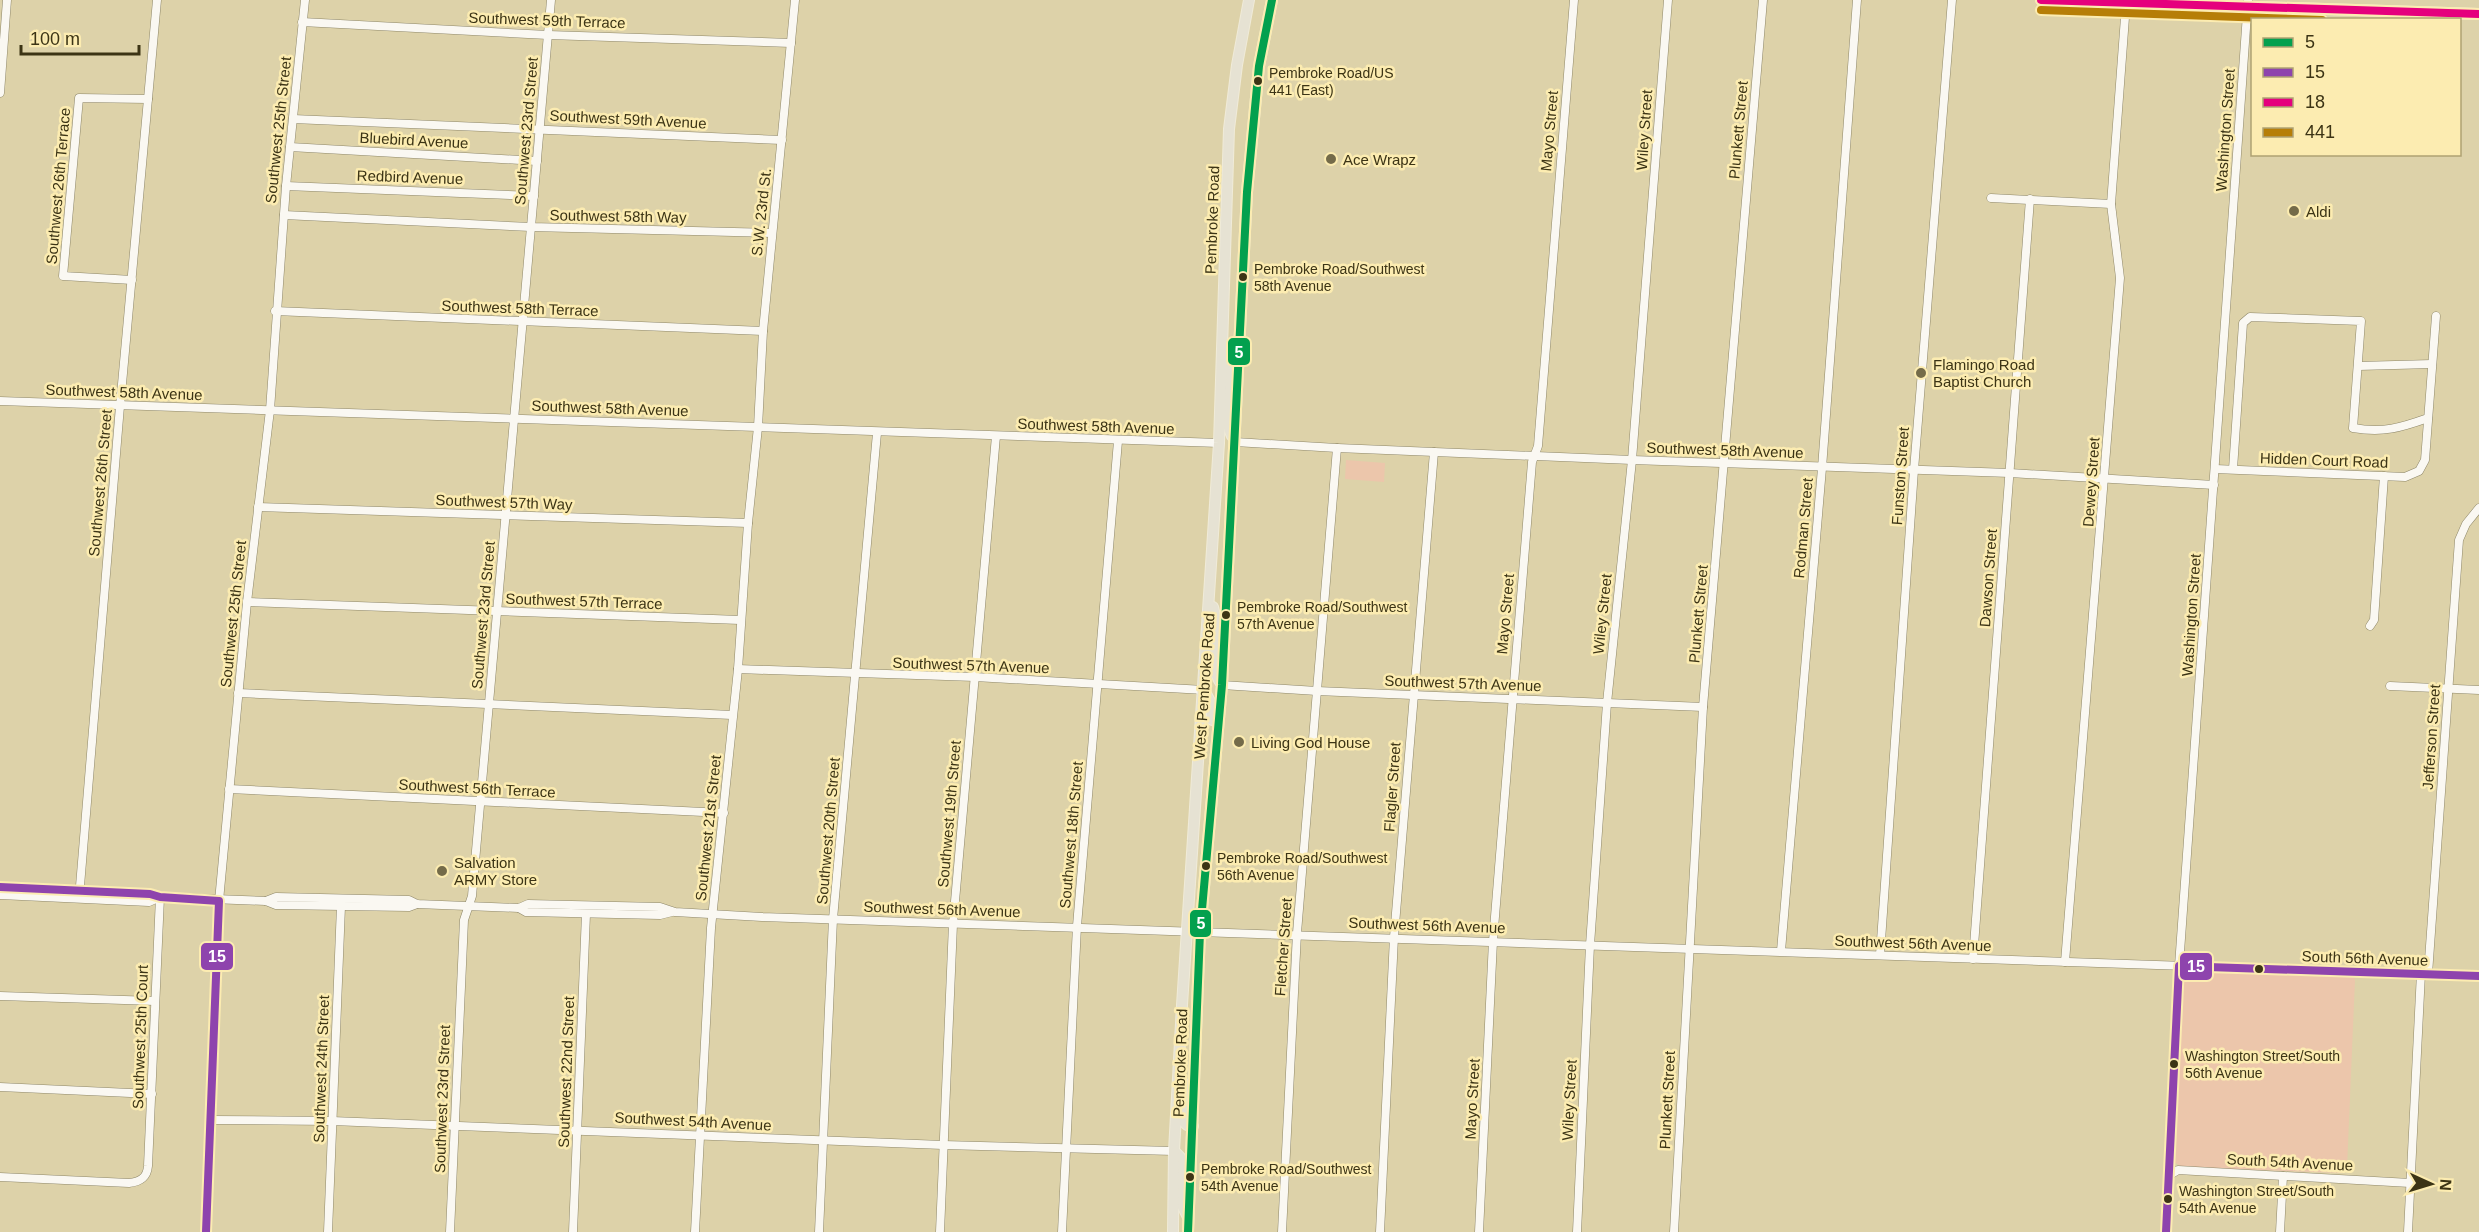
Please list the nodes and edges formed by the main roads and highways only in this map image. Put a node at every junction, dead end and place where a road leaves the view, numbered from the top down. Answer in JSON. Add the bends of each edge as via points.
{"nodes":[{"id":1,"x":1249,"y":0,"type":"edge"},
{"id":2,"x":1272,"y":0,"type":"edge"},
{"id":3,"x":2041,"y":0,"type":"edge"},
{"id":4,"x":2248,"y":3,"type":"edge"},
{"id":5,"x":2479,"y":14,"type":"edge"},
{"id":6,"x":1222,"y":351,"type":"junction"},
{"id":7,"x":1235,"y":442,"type":"junction"},
{"id":8,"x":1219,"y":443,"type":"junction"},
{"id":9,"x":1230,"y":530,"type":"junction"},
{"id":10,"x":1210,"y":598,"type":"junction"},
{"id":11,"x":1222,"y":685,"type":"junction"},
{"id":12,"x":1204,"y":690,"type":"junction"},
{"id":13,"x":1213,"y":765,"type":"junction"},
{"id":14,"x":1186,"y":932,"type":"joint"},
{"id":15,"x":1200,"y":932,"type":"joint"},
{"id":16,"x":1179,"y":1067,"type":"junction"},
{"id":17,"x":1193,"y":1126,"type":"junction"},
{"id":18,"x":1174,"y":1151,"type":"junction"},
{"id":19,"x":1189,"y":1220,"type":"junction"},
{"id":20,"x":1173,"y":1232,"type":"edge"},
{"id":21,"x":1188,"y":1232,"type":"edge"}],
"edges":[{"from":1,"to":6,"type":"main road","name":"Pembroke Road","via":[[1229,129]]},
{"from":2,"to":7,"type":"main road","via":[[1253,115]]},
{"from":3,"to":4,"type":"main road"},
{"from":4,"to":5,"type":"main road"},
{"from":6,"to":7,"type":"main road","via":[[1228,361],[1228,423]]},
{"from":6,"to":8,"type":"main road","name":"Pembroke Road"},
{"from":7,"to":9,"type":"main road","name":"West Pembroke Road"},
{"from":8,"to":9,"type":"main road","via":[[1229,469]]},
{"from":8,"to":10,"type":"main road","name":"West Pembroke Road"},
{"from":9,"to":11,"type":"main road","name":"West Pembroke Road"},
{"from":10,"to":11,"type":"main road","via":[[1217,623],[1214,668]]},
{"from":10,"to":12,"type":"main road","name":"West Pembroke Road"},
{"from":11,"to":13,"type":"main road","name":"West Pembroke Road"},
{"from":12,"to":13,"type":"main road","via":[[1213,709]]},
{"from":12,"to":14,"type":"main road","name":"West Pembroke Road"},
{"from":13,"to":15,"type":"main road","name":"West Pembroke Road"},
{"from":14,"to":16,"type":"main road","name":"Pembroke Road"},
{"from":15,"to":17,"type":"main road","name":"Pembroke Road"},
{"from":16,"to":17,"type":"main road","via":[[1185,1079],[1184,1122]]},
{"from":16,"to":18,"type":"main road","name":"Pembroke Road"},
{"from":17,"to":19,"type":"main road","name":"Pembroke Road"},
{"from":18,"to":19,"type":"main road","via":[[1182,1163],[1182,1205]]},
{"from":18,"to":20,"type":"main road","name":"Pembroke Road"},
{"from":19,"to":21,"type":"main road","name":"Pembroke Road"}]}
